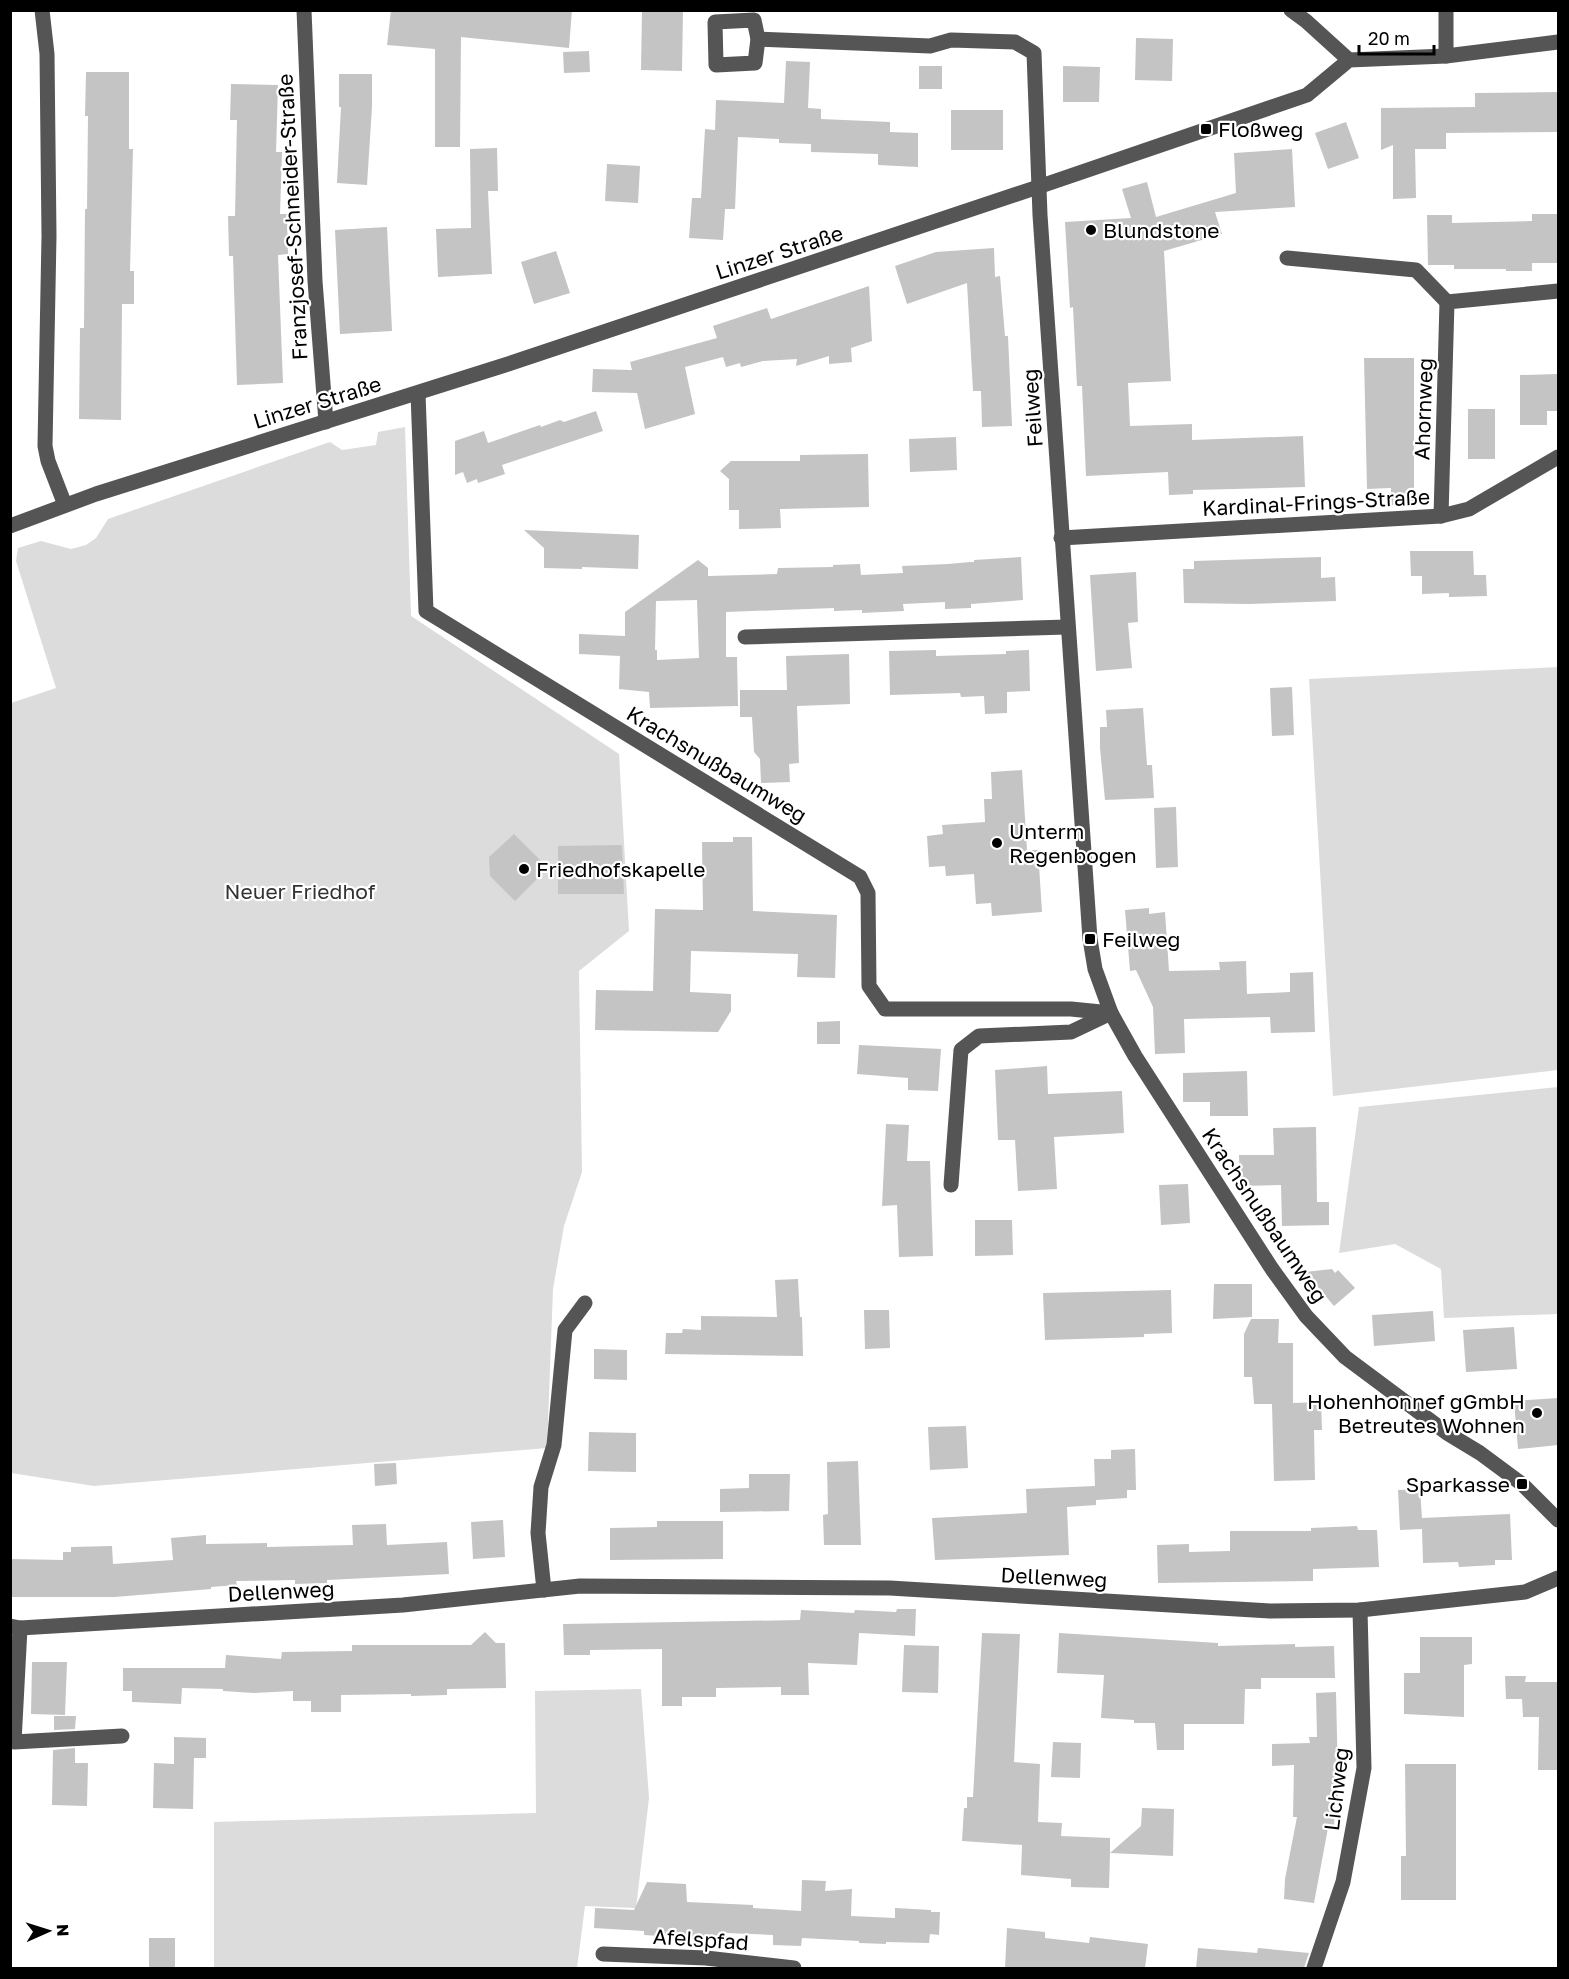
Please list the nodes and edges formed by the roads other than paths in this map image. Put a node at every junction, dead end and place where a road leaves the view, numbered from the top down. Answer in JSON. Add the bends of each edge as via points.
{"nodes":[{"id":1,"x":42,"y":10,"type":"edge"},
{"id":2,"x":304,"y":10,"type":"edge"},
{"id":3,"x":1291,"y":10,"type":"edge"},
{"id":4,"x":1446,"y":10,"type":"edge"},
{"id":5,"x":715,"y":16,"type":"edge"},
{"id":6,"x":758,"y":39,"type":"junction"},
{"id":7,"x":1558,"y":42,"type":"edge"},
{"id":8,"x":1446,"y":56,"type":"junction"},
{"id":9,"x":1349,"y":60,"type":"junction"},
{"id":10,"x":1038,"y":187,"type":"junction"},
{"id":11,"x":1287,"y":258,"type":"dead end"},
{"id":12,"x":1558,"y":291,"type":"edge"},
{"id":13,"x":1447,"y":303,"type":"junction"},
{"id":14,"x":418,"y":393,"type":"junction"},
{"id":15,"x":326,"y":422,"type":"junction"},
{"id":16,"x":1558,"y":457,"type":"edge"},
{"id":17,"x":65,"y":505,"type":"junction"},
{"id":18,"x":1441,"y":516,"type":"junction"},
{"id":19,"x":10,"y":526,"type":"edge"},
{"id":20,"x":1062,"y":538,"type":"junction"},
{"id":21,"x":1067,"y":627,"type":"junction"},
{"id":22,"x":745,"y":637,"type":"dead end"},
{"id":23,"x":1111,"y":1013,"type":"junction"},
{"id":24,"x":951,"y":1185,"type":"dead end"},
{"id":25,"x":585,"y":1303,"type":"dead end"},
{"id":26,"x":1558,"y":1520,"type":"edge"},
{"id":27,"x":1558,"y":1578,"type":"edge"},
{"id":28,"x":544,"y":1590,"type":"junction"},
{"id":29,"x":1360,"y":1610,"type":"junction"},
{"id":30,"x":15,"y":1627,"type":"edge"},
{"id":31,"x":122,"y":1736,"type":"dead end"},
{"id":32,"x":603,"y":1954,"type":"dead end"},
{"id":33,"x":794,"y":1968,"type":"edge"},
{"id":34,"x":1314,"y":1968,"type":"edge"}],
"edges":[{"from":1,"to":17,"type":"street","via":[[47,54],[49,214],[45,446]]},
{"from":2,"to":15,"type":"street","name":"Franzjosef-Schneider-Straße","via":[[315,281]]},
{"from":3,"to":9,"type":"street"},
{"from":4,"to":8,"type":"street"},
{"from":5,"to":6,"type":"street","via":[[754,20]]},
{"from":5,"to":6,"type":"street","via":[[716,65],[755,63]]},
{"from":6,"to":10,"type":"street","name":"Feilweg","via":[[930,46],[951,40],[1015,42],[1034,53]]},
{"from":7,"to":8,"type":"street"},
{"from":8,"to":9,"type":"street"},
{"from":9,"to":10,"type":"street","name":"Linzer Straße","via":[[1307,95]]},
{"from":10,"to":14,"type":"street","name":"Linzer Straße"},
{"from":10,"to":20,"type":"street","name":"Feilweg"},
{"from":11,"to":13,"type":"street","via":[[1416,270]]},
{"from":12,"to":13,"type":"street"},
{"from":13,"to":18,"type":"street","name":"Ahornweg"},
{"from":14,"to":15,"type":"street","name":"Linzer Straße"},
{"from":14,"to":23,"type":"street","name":"Krachsnußbaumweg","via":[[426,611],[860,877],[868,893],[869,986],[885,1009],[1071,1008]]},
{"from":15,"to":17,"type":"street","name":"Linzer Straße"},
{"from":16,"to":18,"type":"street","name":"Kardinal-Frings-Straße","via":[[1469,509]]},
{"from":17,"to":19,"type":"street","name":"Linzer Straße"},
{"from":18,"to":20,"type":"street","name":"Kardinal-Frings-Straße"},
{"from":20,"to":21,"type":"street","name":"Feilweg"},
{"from":21,"to":22,"type":"street"},
{"from":21,"to":23,"type":"street","name":"Feilweg","via":[[1090,939],[1095,969]]},
{"from":23,"to":24,"type":"street","via":[[1071,1032],[979,1036],[961,1050]]},
{"from":23,"to":26,"type":"street","name":"Krachsnußbaumweg","via":[[1255,1243],[1306,1316],[1345,1357],[1522,1484]]},
{"from":25,"to":28,"type":"street","via":[[565,1330],[554,1445],[541,1487],[538,1533]]},
{"from":27,"to":29,"type":"street","name":"Dellenweg","via":[[1524,1592]]},
{"from":28,"to":29,"type":"street","name":"Dellenweg","via":[[580,1586],[890,1588],[1270,1611]]},
{"from":28,"to":30,"type":"street","name":"Dellenweg","via":[[403,1605]]},
{"from":29,"to":34,"type":"street","name":"Lichweg","via":[[1364,1768],[1343,1882]]},
{"from":30,"to":31,"type":"street","name":"Dellenweg","via":[[14,1742]]},
{"from":32,"to":33,"type":"street","name":"Afelspfad","via":[[706,1958]]}]}
